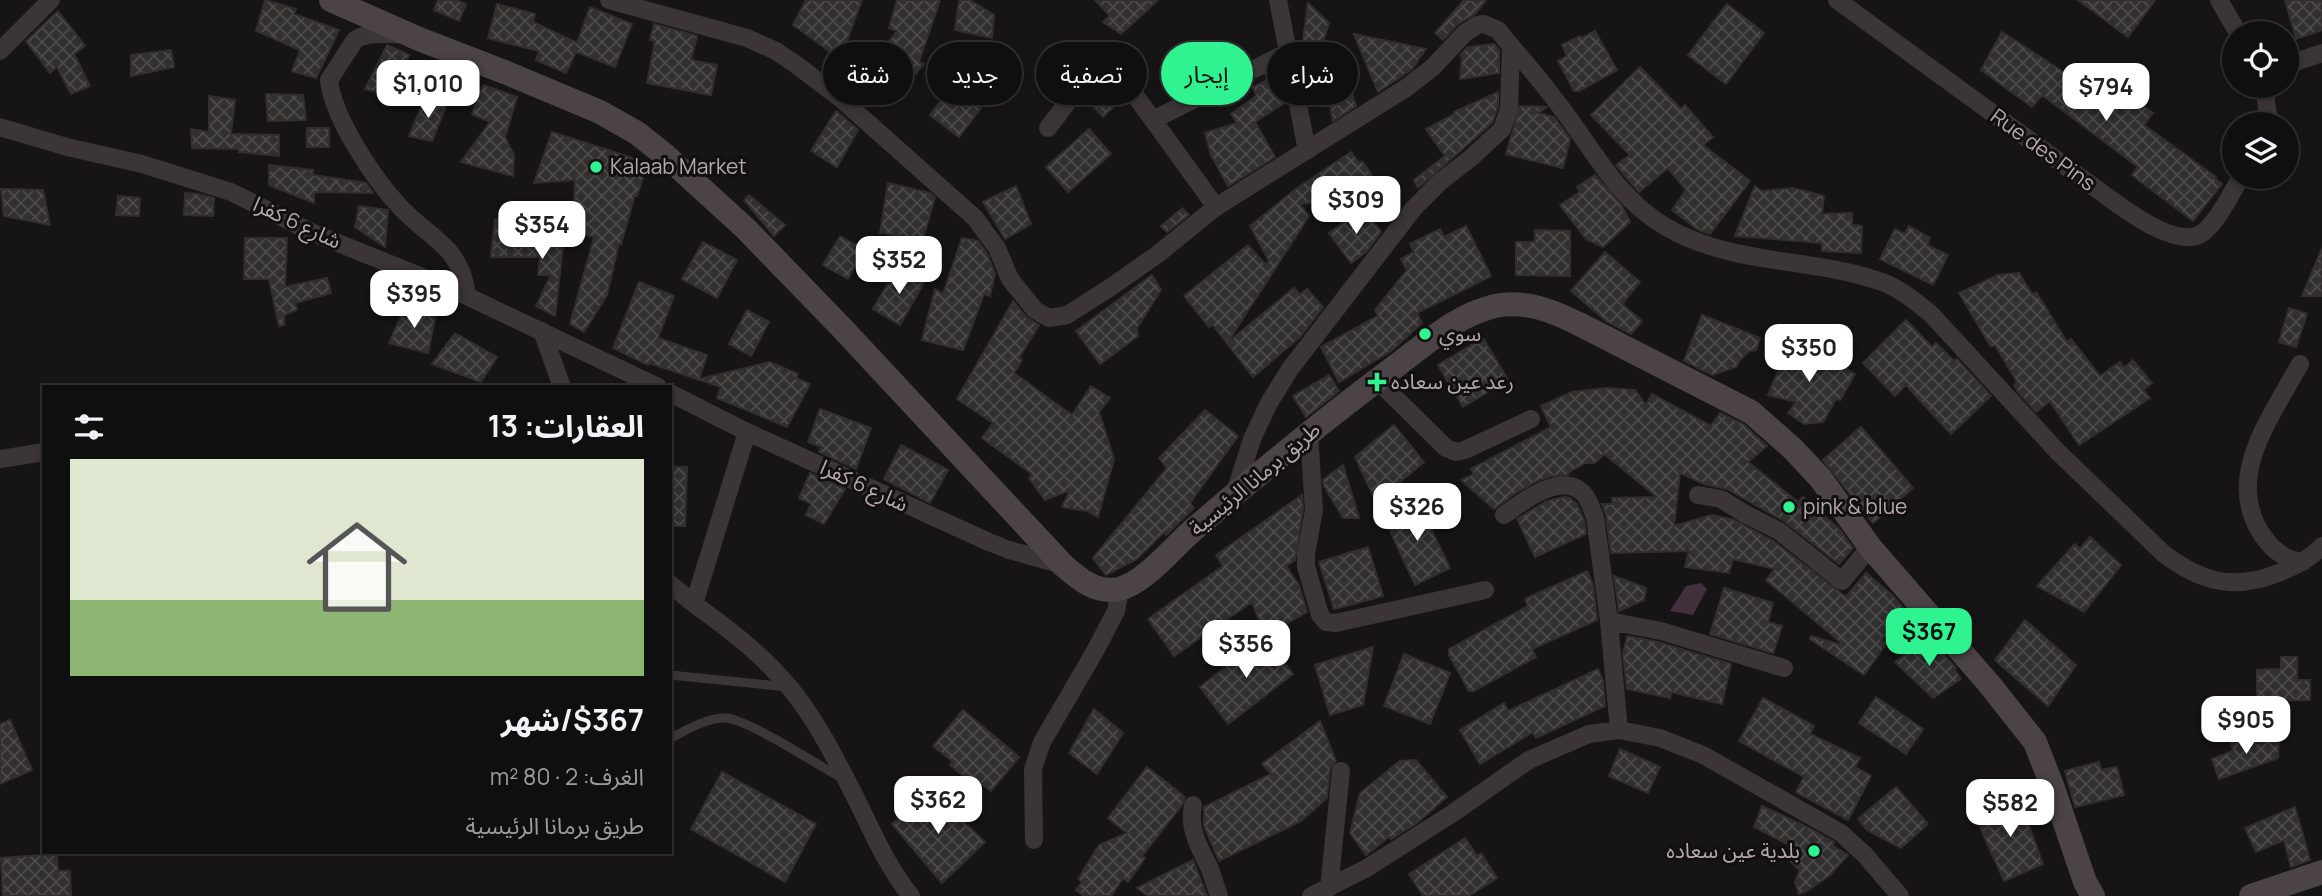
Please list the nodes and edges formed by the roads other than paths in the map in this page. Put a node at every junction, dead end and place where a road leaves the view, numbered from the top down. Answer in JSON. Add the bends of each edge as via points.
{"nodes":[{"id":1,"x":51,"y":0,"type":"edge"},
{"id":2,"x":331,"y":0,"type":"edge"},
{"id":3,"x":609,"y":0,"type":"edge"},
{"id":4,"x":1278,"y":0,"type":"edge"},
{"id":5,"x":1837,"y":0,"type":"edge"},
{"id":6,"x":2219,"y":0,"type":"edge"},
{"id":7,"x":2231,"y":21,"type":"edge"},
{"id":8,"x":407,"y":33,"type":"junction"},
{"id":9,"x":1286,"y":42,"type":"edge"},
{"id":10,"x":1511,"y":46,"type":"junction"},
{"id":11,"x":0,"y":51,"type":"edge"},
{"id":12,"x":2322,"y":53,"type":"edge"},
{"id":13,"x":2299,"y":61,"type":"edge"},
{"id":14,"x":1267,"y":63,"type":"edge"},
{"id":15,"x":1298,"y":105,"type":"edge"},
{"id":16,"x":1153,"y":120,"type":"junction"},
{"id":17,"x":0,"y":127,"type":"edge"},
{"id":18,"x":1048,"y":128,"type":"dead end"},
{"id":19,"x":1307,"y":151,"type":"junction"},
{"id":20,"x":2233,"y":189,"type":"edge"},
{"id":21,"x":1216,"y":206,"type":"junction"},
{"id":22,"x":467,"y":296,"type":"junction"},
{"id":23,"x":541,"y":331,"type":"junction"},
{"id":24,"x":2300,"y":365,"type":"dead end"},
{"id":25,"x":1377,"y":380,"type":"junction"},
{"id":26,"x":561,"y":385,"type":"edge"},
{"id":27,"x":654,"y":385,"type":"edge"},
{"id":28,"x":672,"y":394,"type":"edge"},
{"id":29,"x":1531,"y":419,"type":"dead end"},
{"id":30,"x":747,"y":432,"type":"junction"},
{"id":31,"x":1309,"y":433,"type":"junction"},
{"id":32,"x":42,"y":452,"type":"edge"},
{"id":33,"x":0,"y":459,"type":"edge"},
{"id":34,"x":1235,"y":493,"type":"junction"},
{"id":35,"x":1698,"y":495,"type":"dead end"},
{"id":36,"x":1504,"y":515,"type":"dead end"},
{"id":37,"x":2322,"y":546,"type":"edge"},
{"id":38,"x":1870,"y":547,"type":"junction"},
{"id":39,"x":2303,"y":562,"type":"junction"},
{"id":40,"x":1063,"y":565,"type":"junction"},
{"id":41,"x":672,"y":586,"type":"edge"},
{"id":42,"x":1120,"y":589,"type":"junction"},
{"id":43,"x":1485,"y":590,"type":"dead end"},
{"id":44,"x":694,"y":604,"type":"junction"},
{"id":45,"x":1609,"y":621,"type":"junction"},
{"id":46,"x":1784,"y":668,"type":"dead end"},
{"id":47,"x":672,"y":676,"type":"edge"},
{"id":48,"x":790,"y":687,"type":"junction"},
{"id":49,"x":1619,"y":730,"type":"junction"},
{"id":50,"x":672,"y":738,"type":"edge"},
{"id":51,"x":1341,"y":771,"type":"dead end"},
{"id":52,"x":848,"y":781,"type":"junction"},
{"id":53,"x":1193,"y":805,"type":"dead end"},
{"id":54,"x":1034,"y":840,"type":"dead end"},
{"id":55,"x":2322,"y":872,"type":"edge"},
{"id":56,"x":1329,"y":888,"type":"junction"},
{"id":57,"x":911,"y":896,"type":"edge"},
{"id":58,"x":1219,"y":896,"type":"edge"},
{"id":59,"x":1311,"y":896,"type":"edge"},
{"id":60,"x":1900,"y":896,"type":"edge"},
{"id":61,"x":2093,"y":896,"type":"edge"},
{"id":62,"x":2250,"y":896,"type":"edge"}],
"edges":[{"from":1,"to":11,"type":"street"},
{"from":2,"to":8,"type":"main road"},
{"from":3,"to":21,"type":"street","via":[[747,38],[798,66],[975,218],[997,248],[1010,279],[1043,317],[1067,314],[1111,287]]},
{"from":4,"to":9,"type":"street"},
{"from":5,"to":20,"type":"street","name":"Rue des Pins","via":[[2116,203],[2164,231],[2192,237],[2204,232]]},
{"from":6,"to":7,"type":"street"},
{"from":8,"to":22,"type":"street","via":[[372,34],[355,40],[328,80],[330,95],[380,183],[455,258]]},
{"from":8,"to":40,"type":"main road","via":[[600,112],[666,156],[783,267]]},
{"from":10,"to":19,"type":"street","via":[[1498,30],[1477,25],[1421,77]]},
{"from":10,"to":34,"type":"street","via":[[1509,109],[1502,129],[1402,221],[1290,369],[1252,439]]},
{"from":10,"to":39,"type":"street","via":[[1637,206],[1666,227],[1715,247],[1883,282],[1911,298],[2058,452],[2183,568],[2205,578],[2246,583]]},
{"from":12,"to":13,"type":"street"},
{"from":14,"to":16,"type":"street"},
{"from":15,"to":19,"type":"street"},
{"from":16,"to":18,"type":"street","via":[[1114,63],[1104,57]]},
{"from":16,"to":21,"type":"street"},
{"from":17,"to":22,"type":"street","name":"شارع 6 كفرا","via":[[231,192],[311,232]]},
{"from":19,"to":21,"type":"street"},
{"from":22,"to":23,"type":"street","name":"شارع 6 كفرا"},
{"from":23,"to":26,"type":"street"},
{"from":23,"to":27,"type":"street","name":"شارع 6 كفرا"},
{"from":24,"to":39,"type":"street","via":[[2259,440],[2246,482],[2255,525],[2264,539],[2280,554]]},
{"from":25,"to":29,"type":"street","via":[[1446,448],[1456,452]]},
{"from":25,"to":31,"type":"main road","name":"طريق برمانا الرئيسية"},
{"from":25,"to":38,"type":"main road","name":"طريق برمانا الرئيسية","via":[[1469,315],[1513,304],[1549,310],[1751,412],[1821,479]]},
{"from":28,"to":30,"type":"street","name":"شارع 6 كفرا"},
{"from":30,"to":40,"type":"street","name":"شارع 6 كفرا","via":[[1009,551]]},
{"from":30,"to":44,"type":"street"},
{"from":31,"to":34,"type":"main road","name":"طريق برمانا الرئيسية"},
{"from":31,"to":43,"type":"street","via":[[1314,510],[1306,566],[1326,622]]},
{"from":32,"to":33,"type":"street"},
{"from":34,"to":42,"type":"main road","name":"طريق برمانا الرئيسية","via":[[1142,576]]},
{"from":35,"to":38,"type":"street","via":[[1721,499],[1779,531],[1842,580]]},
{"from":36,"to":45,"type":"street","via":[[1547,489],[1570,486],[1583,493],[1595,517]]},
{"from":37,"to":39,"type":"street"},
{"from":38,"to":61,"type":"main road","name":"طريق برمانا الرئيسية","via":[[2035,742]]},
{"from":40,"to":42,"type":"main road","via":[[1097,588]]},
{"from":41,"to":44,"type":"street"},
{"from":42,"to":54,"type":"street","via":[[1116,611],[1042,742],[1033,769]]},
{"from":44,"to":48,"type":"street","via":[[747,644]]},
{"from":45,"to":46,"type":"street","via":[[1661,631]]},
{"from":45,"to":49,"type":"street"},
{"from":47,"to":48,"type":"lane"},
{"from":48,"to":52,"type":"street"},
{"from":49,"to":56,"type":"street","via":[[1590,734],[1529,760],[1410,841]]},
{"from":49,"to":60,"type":"street","via":[[1660,738],[1703,755],[1842,833]]},
{"from":50,"to":52,"type":"lane","via":[[692,726],[726,718]]},
{"from":51,"to":56,"type":"street"},
{"from":52,"to":57,"type":"street","via":[[895,875]]},
{"from":53,"to":58,"type":"street","via":[[1193,834]]},
{"from":55,"to":62,"type":"main road"},
{"from":56,"to":59,"type":"street"}]}
